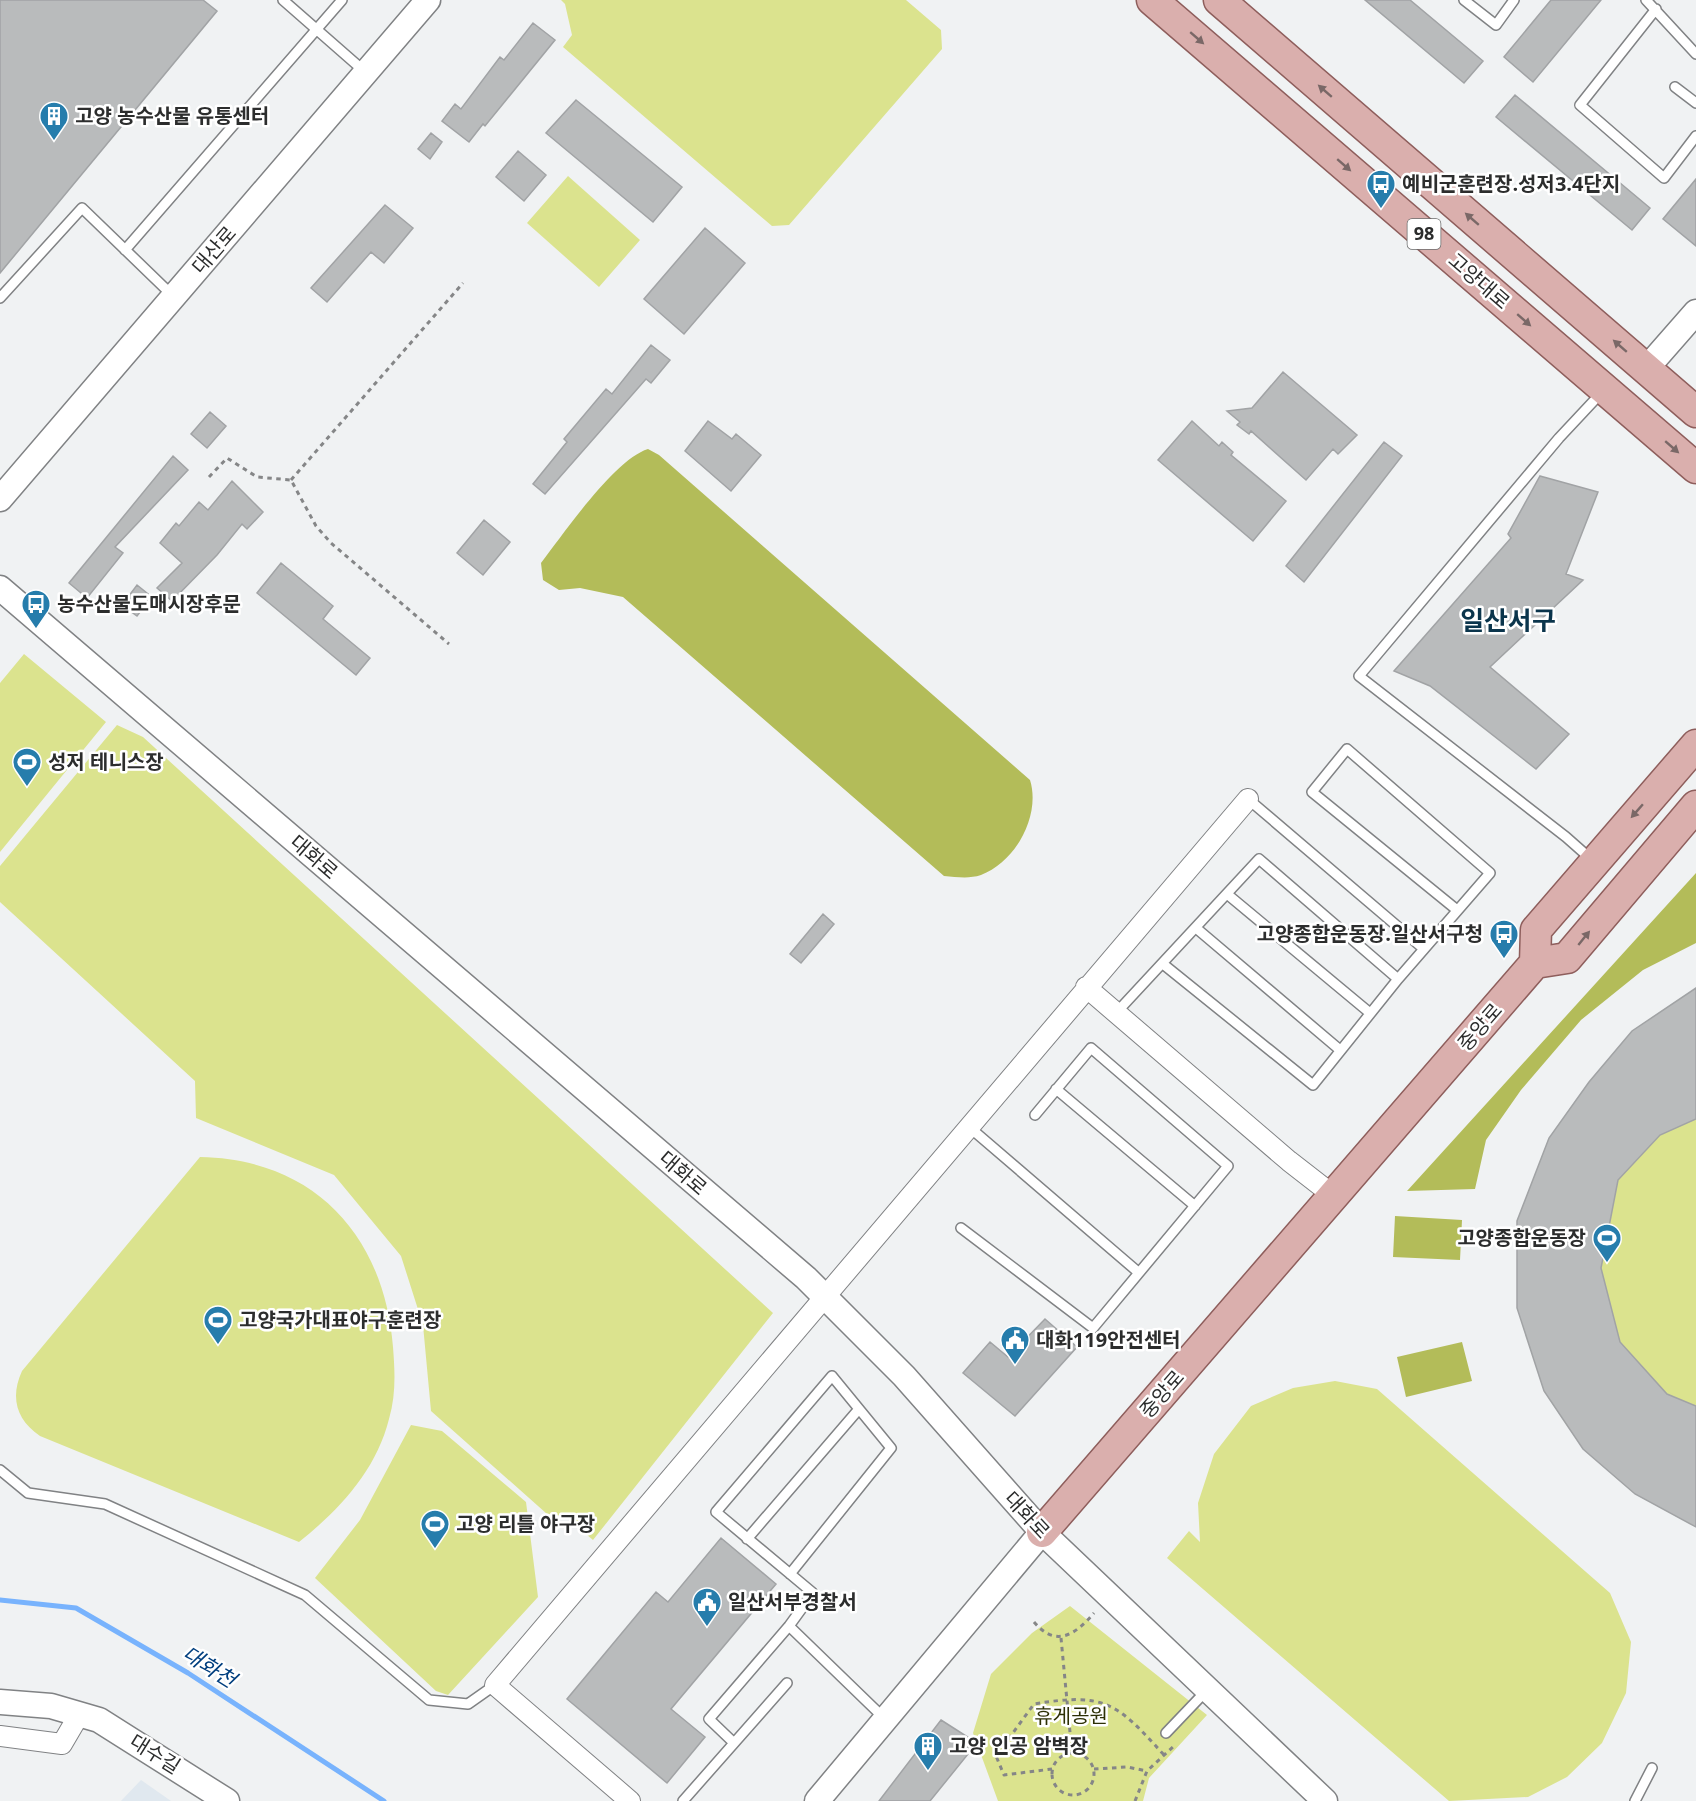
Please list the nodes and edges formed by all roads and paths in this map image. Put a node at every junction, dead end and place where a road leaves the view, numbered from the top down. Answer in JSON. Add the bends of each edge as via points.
{"nodes":[{"id":1,"x":283,"y":0,"type":"edge"},
{"id":2,"x":342,"y":0,"type":"edge"},
{"id":3,"x":428,"y":0,"type":"edge"},
{"id":4,"x":1152,"y":0,"type":"edge"},
{"id":5,"x":1219,"y":0,"type":"edge"},
{"id":6,"x":1464,"y":0,"type":"edge"},
{"id":7,"x":1514,"y":0,"type":"edge"},
{"id":8,"x":1646,"y":0,"type":"edge"},
{"id":9,"x":1656,"y":9,"type":"junction"},
{"id":10,"x":318,"y":30,"type":"junction"},
{"id":11,"x":1696,"y":54,"type":"edge"},
{"id":12,"x":366,"y":73,"type":"junction"},
{"id":13,"x":1675,"y":87,"type":"dead end"},
{"id":14,"x":1696,"y":103,"type":"edge"},
{"id":15,"x":1696,"y":136,"type":"edge"},
{"id":16,"x":125,"y":250,"type":"junction"},
{"id":17,"x":463,"y":283,"type":"dead end"},
{"id":18,"x":174,"y":297,"type":"junction"},
{"id":19,"x":0,"y":298,"type":"edge"},
{"id":20,"x":1696,"y":312,"type":"edge"},
{"id":21,"x":1647,"y":369,"type":"junction"},
{"id":22,"x":1604,"y":389,"type":"junction"},
{"id":23,"x":1696,"y":412,"type":"edge"},
{"id":24,"x":1696,"y":468,"type":"edge"},
{"id":25,"x":209,"y":477,"type":"dead end"},
{"id":26,"x":291,"y":480,"type":"junction"},
{"id":27,"x":0,"y":499,"type":"edge"},
{"id":28,"x":0,"y":588,"type":"edge"},
{"id":29,"x":449,"y":644,"type":"dead end"},
{"id":30,"x":1696,"y":745,"type":"edge"},
{"id":31,"x":1248,"y":799,"type":"joint"},
{"id":32,"x":1696,"y":806,"type":"edge"},
{"id":33,"x":1593,"y":861,"type":"junction"},
{"id":34,"x":1227,"y":894,"type":"junction"},
{"id":35,"x":1457,"y":910,"type":"junction"},
{"id":36,"x":1196,"y":928,"type":"junction"},
{"id":37,"x":1424,"y":949,"type":"junction"},
{"id":38,"x":1535,"y":963,"type":"junction"},
{"id":39,"x":1163,"y":964,"type":"junction"},
{"id":40,"x":1398,"y":979,"type":"junction"},
{"id":41,"x":1086,"y":987,"type":"junction"},
{"id":42,"x":1116,"y":1013,"type":"junction"},
{"id":43,"x":1370,"y":1013,"type":"junction"},
{"id":44,"x":1340,"y":1050,"type":"junction"},
{"id":45,"x":1056,"y":1089,"type":"junction"},
{"id":46,"x":1035,"y":1115,"type":"dead end"},
{"id":47,"x":968,"y":1126,"type":"junction"},
{"id":48,"x":1334,"y":1196,"type":"junction"},
{"id":49,"x":1195,"y":1206,"type":"junction"},
{"id":50,"x":961,"y":1228,"type":"dead end"},
{"id":51,"x":1138,"y":1272,"type":"junction"},
{"id":52,"x":825,"y":1296,"type":"junction"},
{"id":53,"x":859,"y":1409,"type":"junction"},
{"id":54,"x":0,"y":1470,"type":"edge"},
{"id":55,"x":1042,"y":1532,"type":"junction"},
{"id":56,"x":747,"y":1539,"type":"junction"},
{"id":57,"x":790,"y":1574,"type":"junction"},
{"id":58,"x":1094,"y":1614,"type":"dead end"},
{"id":59,"x":1034,"y":1622,"type":"dead end"},
{"id":60,"x":789,"y":1626,"type":"junction"},
{"id":61,"x":1061,"y":1638,"type":"junction"},
{"id":62,"x":787,"y":1683,"type":"dead end"},
{"id":63,"x":495,"y":1684,"type":"junction"},
{"id":64,"x":1208,"y":1689,"type":"junction"},
{"id":65,"x":1067,"y":1698,"type":"junction"},
{"id":66,"x":0,"y":1702,"type":"edge"},
{"id":67,"x":79,"y":1714,"type":"junction"},
{"id":68,"x":885,"y":1719,"type":"junction"},
{"id":69,"x":1166,"y":1733,"type":"dead end"},
{"id":70,"x":0,"y":1736,"type":"edge"},
{"id":71,"x":734,"y":1743,"type":"junction"},
{"id":72,"x":1176,"y":1744,"type":"dead end"},
{"id":73,"x":1072,"y":1753,"type":"junction"},
{"id":74,"x":1164,"y":1755,"type":"junction"},
{"id":75,"x":1652,"y":1768,"type":"dead end"},
{"id":76,"x":1052,"y":1769,"type":"junction"},
{"id":77,"x":1094,"y":1769,"type":"junction"},
{"id":78,"x":1147,"y":1771,"type":"junction"},
{"id":79,"x":1076,"y":1796,"type":"junction"},
{"id":80,"x":227,"y":1801,"type":"edge"},
{"id":81,"x":630,"y":1801,"type":"edge"},
{"id":82,"x":683,"y":1801,"type":"edge"},
{"id":83,"x":817,"y":1801,"type":"edge"},
{"id":84,"x":1076,"y":1801,"type":"edge"},
{"id":85,"x":1135,"y":1801,"type":"edge"},
{"id":86,"x":1325,"y":1801,"type":"edge"},
{"id":87,"x":1635,"y":1801,"type":"edge"}],
"edges":[{"from":1,"to":10,"type":"lane"},
{"from":2,"to":10,"type":"lane"},
{"from":3,"to":12,"type":"street","name":"대산로"},
{"from":4,"to":22,"type":"main road","name":"고양대로","number":"98","one_way":true},
{"from":21,"to":5,"type":"main road","number":"98","one_way":true},
{"from":6,"to":7,"type":"lane","via":[[1496,25]]},
{"from":8,"to":9,"type":"lane"},
{"from":9,"to":11,"type":"lane"},
{"from":9,"to":15,"type":"lane","via":[[1580,105],[1664,178]]},
{"from":10,"to":12,"type":"lane"},
{"from":10,"to":16,"type":"lane"},
{"from":12,"to":18,"type":"street","name":"대산로"},
{"from":13,"to":14,"type":"lane"},
{"from":16,"to":18,"type":"lane"},
{"from":16,"to":19,"type":"lane","via":[[82,208]]},
{"from":17,"to":26,"type":"path"},
{"from":18,"to":27,"type":"street","name":"대산로"},
{"from":20,"to":21,"type":"street"},
{"from":21,"to":23,"type":"main road","number":"98"},
{"from":22,"to":24,"type":"main road","name":"고양대로","number":"98","one_way":true},
{"from":22,"to":33,"type":"lane","via":[[1359,676]]},
{"from":25,"to":26,"type":"path","via":[[227,458],[257,477]]},
{"from":26,"to":29,"type":"path","via":[[316,526],[331,543]]},
{"from":28,"to":52,"type":"street","name":"대화로"},
{"from":30,"to":33,"type":"main road","one_way":true},
{"from":31,"to":37,"type":"lane"},
{"from":31,"to":41,"type":"street"},
{"from":38,"to":32,"type":"main road","one_way":true,"via":[[1567,958]]},
{"from":33,"to":38,"type":"main road","via":[[1536,930]]},
{"from":34,"to":36,"type":"lane"},
{"from":34,"to":40,"type":"lane","via":[[1259,859]]},
{"from":34,"to":43,"type":"lane"},
{"from":35,"to":35,"type":"lane","via":[[1490,873],[1347,749],[1312,792]]},
{"from":35,"to":37,"type":"lane"},
{"from":36,"to":39,"type":"lane"},
{"from":36,"to":44,"type":"lane"},
{"from":37,"to":40,"type":"lane"},
{"from":38,"to":48,"type":"main road","name":"중앙로"},
{"from":39,"to":42,"type":"lane"},
{"from":39,"to":44,"type":"lane","via":[[1313,1085]]},
{"from":40,"to":43,"type":"lane"},
{"from":41,"to":42,"type":"street"},
{"from":41,"to":47,"type":"street"},
{"from":42,"to":48,"type":"street"},
{"from":43,"to":44,"type":"lane"},
{"from":45,"to":46,"type":"lane"},
{"from":45,"to":49,"type":"lane"},
{"from":45,"to":49,"type":"lane","via":[[1091,1048],[1228,1167]]},
{"from":47,"to":51,"type":"lane"},
{"from":47,"to":52,"type":"street"},
{"from":48,"to":55,"type":"main road","name":"중앙로"},
{"from":49,"to":51,"type":"lane"},
{"from":50,"to":51,"type":"lane","via":[[1093,1328]]},
{"from":52,"to":55,"type":"street","name":"대화로","via":[[904,1376]]},
{"from":52,"to":63,"type":"street"},
{"from":53,"to":56,"type":"lane"},
{"from":53,"to":56,"type":"lane","via":[[832,1376],[716,1512]]},
{"from":53,"to":57,"type":"lane","via":[[891,1448]]},
{"from":54,"to":63,"type":"lane","via":[[28,1493],[105,1504],[305,1595],[429,1700],[468,1704]]},
{"from":55,"to":64,"type":"street","name":"대화로"},
{"from":55,"to":68,"type":"street","name":"중앙로"},
{"from":56,"to":57,"type":"lane"},
{"from":57,"to":60,"type":"lane","via":[[813,1593]]},
{"from":58,"to":61,"type":"path"},
{"from":59,"to":61,"type":"path","via":[[1048,1635]]},
{"from":60,"to":68,"type":"lane"},
{"from":60,"to":71,"type":"lane","via":[[709,1719]]},
{"from":61,"to":65,"type":"path"},
{"from":62,"to":71,"type":"lane"},
{"from":63,"to":81,"type":"street"},
{"from":64,"to":69,"type":"lane"},
{"from":64,"to":86,"type":"street","name":"대화로"},
{"from":65,"to":73,"type":"path"},
{"from":65,"to":74,"type":"path","via":[[1112,1706],[1142,1730]]},
{"from":65,"to":76,"type":"path","via":[[1034,1704],[996,1756],[1004,1775]]},
{"from":66,"to":67,"type":"street","name":"대수길","via":[[51,1706]]},
{"from":67,"to":70,"type":"street","via":[[62,1744]]},
{"from":67,"to":80,"type":"street","name":"대수길","via":[[99,1720],[141,1744]]},
{"from":68,"to":83,"type":"street","name":"중앙로"},
{"from":71,"to":82,"type":"lane"},
{"from":72,"to":74,"type":"path"},
{"from":73,"to":76,"type":"path","via":[[1059,1758]]},
{"from":73,"to":77,"type":"path","via":[[1086,1757]]},
{"from":74,"to":78,"type":"path"},
{"from":75,"to":87,"type":"lane"},
{"from":76,"to":79,"type":"path","via":[[1057,1789]]},
{"from":77,"to":78,"type":"path","via":[[1127,1767]]},
{"from":77,"to":79,"type":"path","via":[[1089,1789]]},
{"from":78,"to":85,"type":"path"},
{"from":79,"to":84,"type":"path"}]}
